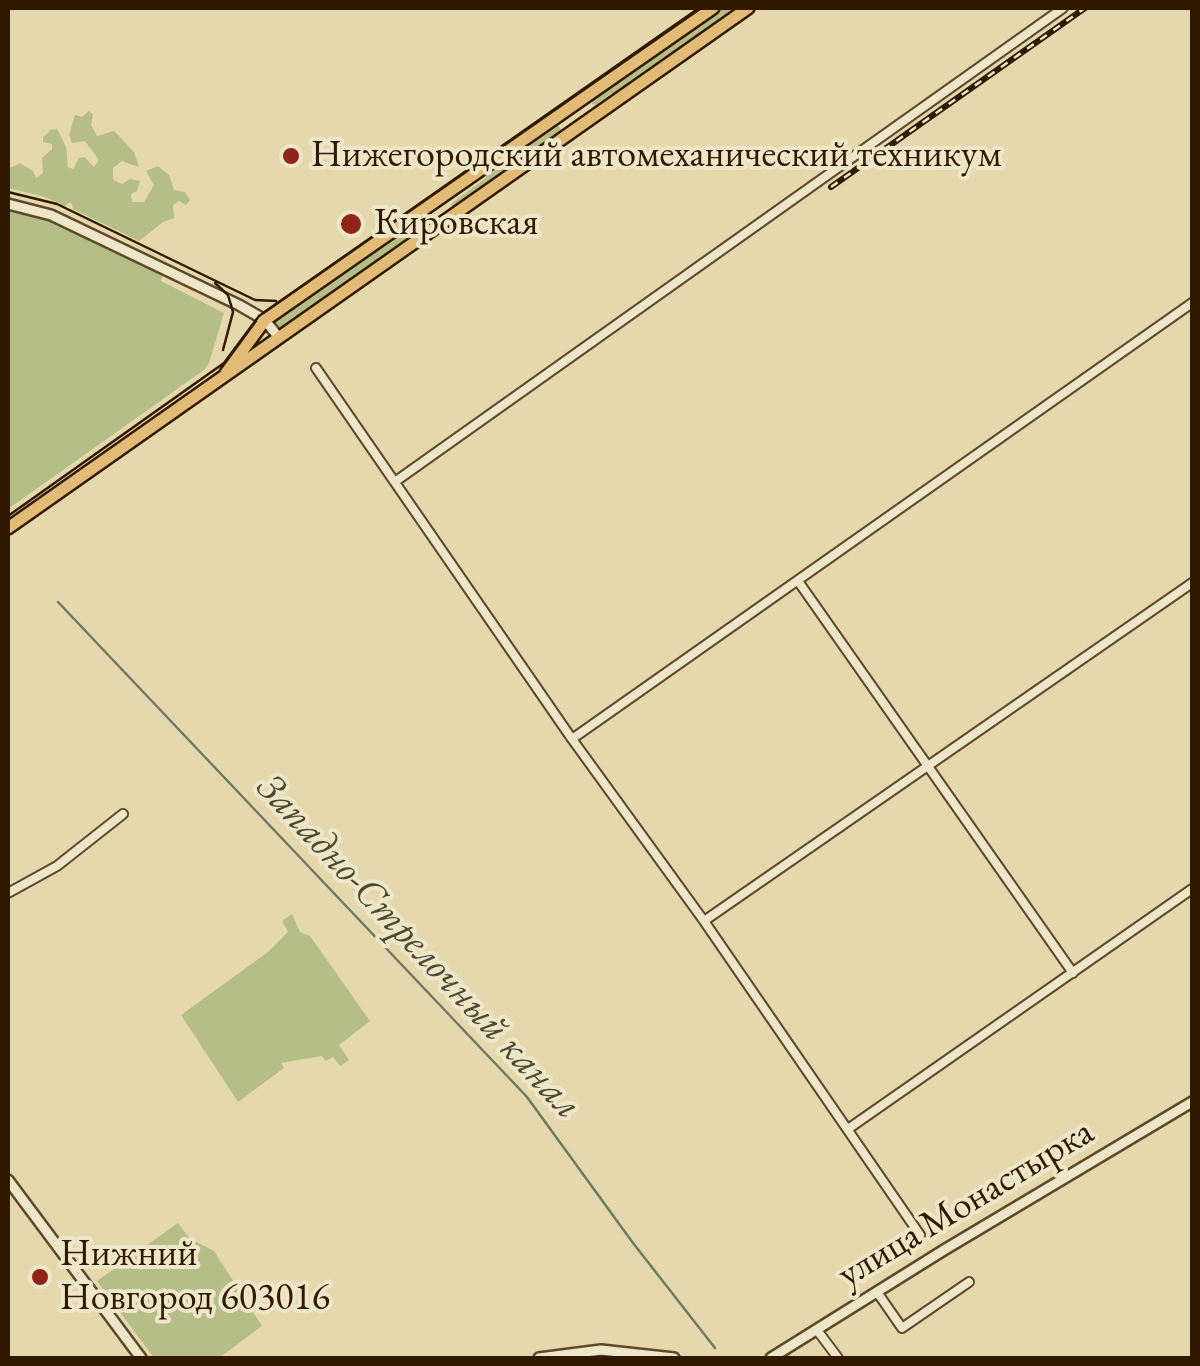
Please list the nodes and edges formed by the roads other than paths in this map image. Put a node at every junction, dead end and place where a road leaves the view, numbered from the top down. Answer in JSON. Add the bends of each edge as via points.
{"nodes":[{"id":1,"x":713,"y":8,"type":"edge"},
{"id":2,"x":748,"y":8,"type":"edge"},
{"id":3,"x":1063,"y":8,"type":"edge"},
{"id":4,"x":574,"y":105,"type":"junction"},
{"id":5,"x":584,"y":123,"type":"junction"},
{"id":6,"x":438,"y":201,"type":"junction"},
{"id":7,"x":8,"y":204,"type":"edge"},
{"id":8,"x":450,"y":219,"type":"junction"},
{"id":9,"x":1192,"y":303,"type":"edge"},
{"id":10,"x":265,"y":320,"type":"junction"},
{"id":11,"x":279,"y":338,"type":"junction"},
{"id":12,"x":316,"y":368,"type":"dead end"},
{"id":13,"x":224,"y":377,"type":"junction"},
{"id":14,"x":396,"y":481,"type":"junction"},
{"id":15,"x":8,"y":528,"type":"edge"},
{"id":16,"x":798,"y":581,"type":"junction"},
{"id":17,"x":1192,"y":583,"type":"edge"},
{"id":18,"x":572,"y":740,"type":"junction"},
{"id":19,"x":929,"y":765,"type":"junction"},
{"id":20,"x":123,"y":814,"type":"dead end"},
{"id":21,"x":1192,"y":889,"type":"edge"},
{"id":22,"x":8,"y":893,"type":"edge"},
{"id":23,"x":704,"y":921,"type":"junction"},
{"id":24,"x":1072,"y":973,"type":"junction"},
{"id":25,"x":1192,"y":1102,"type":"edge"},
{"id":26,"x":848,"y":1129,"type":"junction"},
{"id":27,"x":8,"y":1180,"type":"edge"},
{"id":28,"x":920,"y":1235,"type":"dead end"},
{"id":29,"x":969,"y":1282,"type":"dead end"},
{"id":30,"x":876,"y":1292,"type":"junction"},
{"id":31,"x":817,"y":1330,"type":"junction"},
{"id":32,"x":141,"y":1358,"type":"edge"},
{"id":33,"x":540,"y":1358,"type":"edge"},
{"id":34,"x":674,"y":1358,"type":"edge"},
{"id":35,"x":771,"y":1358,"type":"edge"},
{"id":36,"x":838,"y":1358,"type":"edge"}],
"edges":[{"from":1,"to":4,"type":"main road"},
{"from":2,"to":5,"type":"main road"},
{"from":3,"to":14,"type":"street"},
{"from":4,"to":5,"type":"main road"},
{"from":4,"to":6,"type":"main road"},
{"from":5,"to":8,"type":"main road"},
{"from":6,"to":8,"type":"main road"},
{"from":6,"to":10,"type":"main road"},
{"from":7,"to":10,"type":"street","via":[[50,215]]},
{"from":8,"to":11,"type":"main road"},
{"from":9,"to":16,"type":"street"},
{"from":10,"to":11,"type":"street"},
{"from":10,"to":13,"type":"main road"},
{"from":11,"to":13,"type":"main road"},
{"from":12,"to":14,"type":"street"},
{"from":13,"to":15,"type":"main road"},
{"from":14,"to":18,"type":"street"},
{"from":16,"to":18,"type":"street"},
{"from":16,"to":19,"type":"street"},
{"from":17,"to":19,"type":"street"},
{"from":18,"to":23,"type":"street"},
{"from":19,"to":23,"type":"street"},
{"from":19,"to":24,"type":"street"},
{"from":20,"to":22,"type":"street","via":[[57,866]]},
{"from":21,"to":24,"type":"street"},
{"from":23,"to":26,"type":"street"},
{"from":24,"to":26,"type":"street"},
{"from":25,"to":30,"type":"street","name":"улица Монастырка"},
{"from":26,"to":28,"type":"street"},
{"from":27,"to":32,"type":"street"},
{"from":29,"to":30,"type":"street","via":[[902,1328]]},
{"from":30,"to":31,"type":"street","name":"улица Монастырка"},
{"from":31,"to":35,"type":"street","name":"улица Монастырка"},
{"from":31,"to":36,"type":"street"},
{"from":33,"to":34,"type":"street","via":[[602,1350]]}]}
